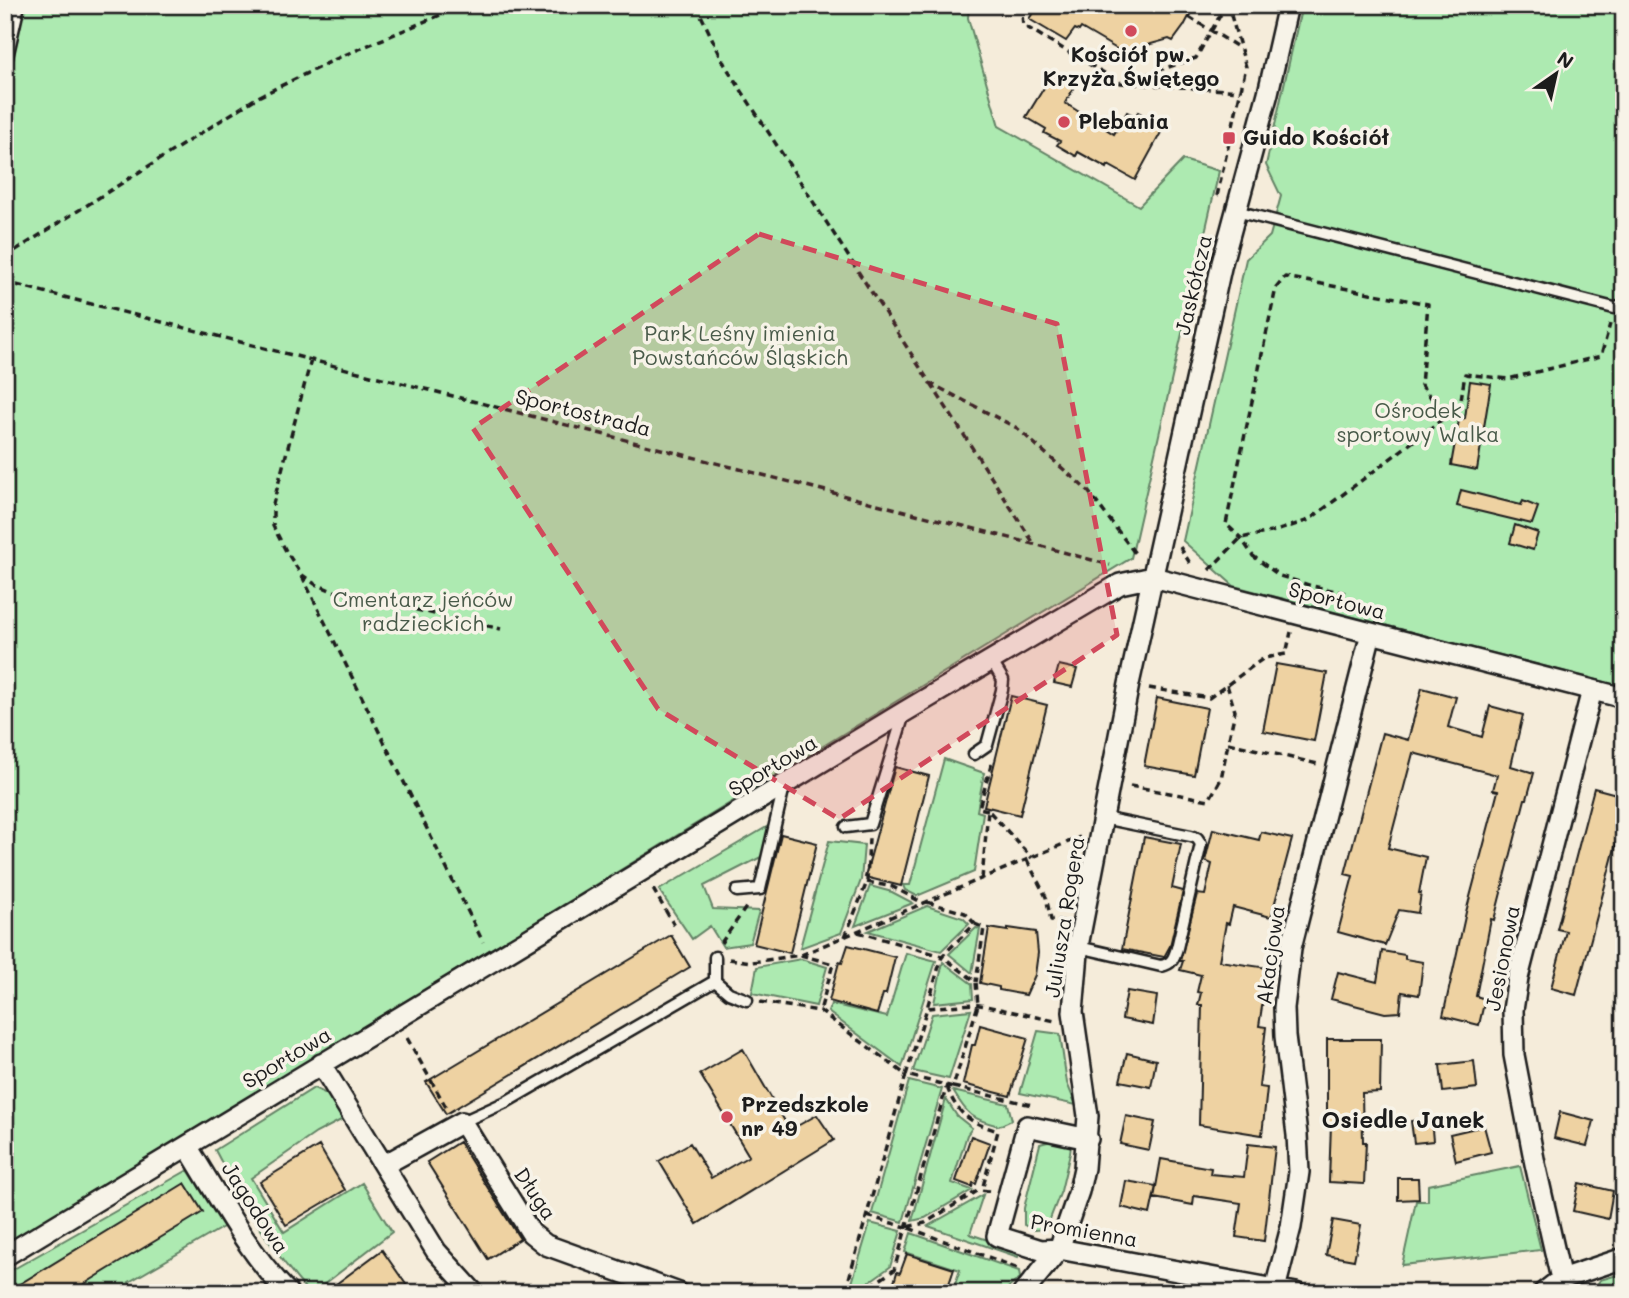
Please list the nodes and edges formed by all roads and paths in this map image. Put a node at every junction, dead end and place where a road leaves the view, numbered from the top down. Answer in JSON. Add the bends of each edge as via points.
{"nodes":[{"id":1,"x":19,"y":5,"type":"edge"},
{"id":2,"x":464,"y":5,"type":"edge"},
{"id":3,"x":696,"y":5,"type":"edge"},
{"id":4,"x":1021,"y":5,"type":"edge"},
{"id":5,"x":1226,"y":5,"type":"edge"},
{"id":6,"x":1288,"y":5,"type":"edge"},
{"id":7,"x":1189,"y":17,"type":"dead end"},
{"id":8,"x":1240,"y":48,"type":"dead end"},
{"id":9,"x":5,"y":66,"type":"edge"},
{"id":10,"x":1121,"y":83,"type":"junction"},
{"id":11,"x":1268,"y":93,"type":"junction"},
{"id":12,"x":1235,"y":211,"type":"junction"},
{"id":13,"x":5,"y":257,"type":"edge"},
{"id":14,"x":5,"y":282,"type":"edge"},
{"id":15,"x":1619,"y":307,"type":"edge"},
{"id":16,"x":311,"y":360,"type":"junction"},
{"id":17,"x":930,"y":383,"type":"junction"},
{"id":18,"x":1446,"y":416,"type":"junction"},
{"id":19,"x":1241,"y":538,"type":"junction"},
{"id":20,"x":1034,"y":544,"type":"junction"},
{"id":21,"x":1117,"y":567,"type":"dead end"},
{"id":22,"x":1205,"y":572,"type":"dead end"},
{"id":23,"x":301,"y":574,"type":"junction"},
{"id":24,"x":1153,"y":577,"type":"junction"},
{"id":25,"x":1345,"y":593,"type":"dead end"},
{"id":26,"x":1296,"y":613,"type":"junction"},
{"id":27,"x":501,"y":629,"type":"dead end"},
{"id":28,"x":1371,"y":633,"type":"junction"},
{"id":29,"x":991,"y":660,"type":"junction"},
{"id":30,"x":1129,"y":684,"type":"junction"},
{"id":31,"x":1227,"y":685,"type":"junction"},
{"id":32,"x":1592,"y":690,"type":"junction"},
{"id":33,"x":1624,"y":698,"type":"edge"},
{"id":34,"x":904,"y":712,"type":"junction"},
{"id":35,"x":1228,"y":743,"type":"junction"},
{"id":36,"x":988,"y":745,"type":"junction"},
{"id":37,"x":974,"y":754,"type":"dead end"},
{"id":38,"x":1336,"y":768,"type":"junction"},
{"id":39,"x":1111,"y":782,"type":"junction"},
{"id":40,"x":784,"y":786,"type":"junction"},
{"id":41,"x":988,"y":810,"type":"junction"},
{"id":42,"x":1102,"y":823,"type":"junction"},
{"id":43,"x":870,"y":824,"type":"junction"},
{"id":44,"x":846,"y":827,"type":"dead end"},
{"id":45,"x":1029,"y":859,"type":"junction"},
{"id":46,"x":982,"y":878,"type":"junction"},
{"id":47,"x":867,"y":882,"type":"junction"},
{"id":48,"x":653,"y":889,"type":"dead end"},
{"id":49,"x":760,"y":889,"type":"junction"},
{"id":50,"x":737,"y":891,"type":"dead end"},
{"id":51,"x":925,"y":903,"type":"junction"},
{"id":52,"x":1083,"y":923,"type":"junction"},
{"id":53,"x":975,"y":924,"type":"junction"},
{"id":54,"x":674,"y":925,"type":"dead end"},
{"id":55,"x":856,"y":932,"type":"junction"},
{"id":56,"x":845,"y":937,"type":"junction"},
{"id":57,"x":1079,"y":947,"type":"junction"},
{"id":58,"x":488,"y":951,"type":"dead end"},
{"id":59,"x":801,"y":955,"type":"junction"},
{"id":60,"x":942,"y":956,"type":"junction"},
{"id":61,"x":715,"y":957,"type":"junction"},
{"id":62,"x":715,"y":981,"type":"junction"},
{"id":63,"x":976,"y":982,"type":"junction"},
{"id":64,"x":747,"y":1000,"type":"joint"},
{"id":65,"x":978,"y":1005,"type":"junction"},
{"id":66,"x":928,"y":1008,"type":"junction"},
{"id":67,"x":820,"y":1011,"type":"junction"},
{"id":68,"x":1074,"y":1026,"type":"junction"},
{"id":69,"x":406,"y":1036,"type":"dead end"},
{"id":70,"x":321,"y":1064,"type":"junction"},
{"id":71,"x":906,"y":1075,"type":"junction"},
{"id":72,"x":947,"y":1085,"type":"junction"},
{"id":73,"x":953,"y":1087,"type":"junction"},
{"id":74,"x":1037,"y":1105,"type":"dead end"},
{"id":75,"x":459,"y":1123,"type":"junction"},
{"id":76,"x":1088,"y":1139,"type":"junction"},
{"id":77,"x":187,"y":1146,"type":"junction"},
{"id":78,"x":384,"y":1165,"type":"junction"},
{"id":79,"x":982,"y":1190,"type":"junction"},
{"id":80,"x":1008,"y":1196,"type":"junction"},
{"id":81,"x":867,"y":1216,"type":"junction"},
{"id":82,"x":906,"y":1227,"type":"junction"},
{"id":83,"x":1059,"y":1249,"type":"junction"},
{"id":84,"x":5,"y":1256,"type":"edge"},
{"id":85,"x":1624,"y":1258,"type":"edge"},
{"id":86,"x":1040,"y":1275,"type":"junction"},
{"id":87,"x":1275,"y":1289,"type":"junction"},
{"id":88,"x":1550,"y":1289,"type":"edge"},
{"id":89,"x":288,"y":1293,"type":"edge"},
{"id":90,"x":474,"y":1293,"type":"edge"},
{"id":91,"x":679,"y":1293,"type":"edge"},
{"id":92,"x":845,"y":1293,"type":"edge"},
{"id":93,"x":861,"y":1293,"type":"edge"},
{"id":94,"x":1023,"y":1293,"type":"edge"},
{"id":95,"x":1296,"y":1293,"type":"edge"}],
"edges":[{"from":1,"to":9,"type":"lane"},
{"from":2,"to":13,"type":"path","via":[[258,97]]},
{"from":3,"to":17,"type":"path","via":[[725,65]]},
{"from":4,"to":10,"type":"path","via":[[1023,25]]},
{"from":5,"to":10,"type":"path","via":[[1196,58]]},
{"from":6,"to":11,"type":"street","name":"Jaskółcza"},
{"from":7,"to":8,"type":"path"},
{"from":10,"to":11,"type":"path"},
{"from":11,"to":12,"type":"street","name":"Jaskółcza"},
{"from":12,"to":15,"type":"lane"},
{"from":12,"to":24,"type":"street","name":"Jaskółcza"},
{"from":14,"to":16,"type":"path","name":"Sportostrada"},
{"from":15,"to":18,"type":"path","via":[[1601,356],[1508,379],[1465,374],[1460,405]]},
{"from":16,"to":20,"type":"path","name":"Sportostrada"},
{"from":16,"to":23,"type":"path","via":[[273,504],[273,526]]},
{"from":17,"to":20,"type":"path"},
{"from":17,"to":24,"type":"path","via":[[1017,428],[1088,491]]},
{"from":18,"to":19,"type":"path","via":[[1309,520]]},
{"from":18,"to":19,"type":"path","via":[[1421,385],[1428,304],[1285,278],[1276,288],[1226,524]]},
{"from":19,"to":22,"type":"path"},
{"from":19,"to":25,"type":"path","via":[[1253,556],[1280,576]]},
{"from":20,"to":21,"type":"path","name":"Sportostrada"},
{"from":23,"to":27,"type":"path","via":[[333,591]]},
{"from":23,"to":58,"type":"path"},
{"from":24,"to":26,"type":"street","name":"Sportowa"},
{"from":24,"to":29,"type":"street","name":"Sportowa","via":[[1120,584]]},
{"from":24,"to":30,"type":"street","name":"Juliusza Rogera"},
{"from":26,"to":28,"type":"street","name":"Sportowa"},
{"from":26,"to":31,"type":"path","via":[[1286,654],[1264,658]]},
{"from":28,"to":32,"type":"street","name":"Sportowa"},
{"from":28,"to":38,"type":"street","name":"Akacjowa"},
{"from":29,"to":34,"type":"street","name":"Sportowa"},
{"from":29,"to":36,"type":"lane","via":[[1003,680]]},
{"from":30,"to":31,"type":"path","via":[[1209,698]]},
{"from":30,"to":39,"type":"street","name":"Juliusza Rogera"},
{"from":31,"to":35,"type":"path","via":[[1235,711]]},
{"from":32,"to":33,"type":"street","name":"Sportowa"},
{"from":32,"to":88,"type":"street","name":"Jesionowa","via":[[1513,1010],[1514,1055]]},
{"from":34,"to":40,"type":"street","name":"Sportowa"},
{"from":34,"to":43,"type":"lane"},
{"from":35,"to":38,"type":"path"},
{"from":35,"to":39,"type":"path","via":[[1221,779],[1209,800]]},
{"from":36,"to":37,"type":"lane"},
{"from":36,"to":41,"type":"path","via":[[994,754],[979,808]]},
{"from":38,"to":87,"type":"street","name":"Akacjowa","via":[[1297,919],[1284,1008],[1299,1172],[1292,1227]]},
{"from":39,"to":42,"type":"street","name":"Juliusza Rogera"},
{"from":40,"to":49,"type":"lane"},
{"from":40,"to":70,"type":"street","name":"Sportowa"},
{"from":41,"to":45,"type":"path"},
{"from":41,"to":46,"type":"path"},
{"from":42,"to":45,"type":"path"},
{"from":42,"to":52,"type":"street","name":"Juliusza Rogera"},
{"from":42,"to":57,"type":"lane","via":[[1191,836],[1201,844],[1177,948],[1168,965]]},
{"from":43,"to":44,"type":"lane"},
{"from":43,"to":47,"type":"path"},
{"from":45,"to":46,"type":"path"},
{"from":45,"to":52,"type":"path","via":[[1051,920]]},
{"from":46,"to":51,"type":"path"},
{"from":47,"to":51,"type":"path","via":[[893,887]]},
{"from":47,"to":56,"type":"path"},
{"from":48,"to":54,"type":"path"},
{"from":49,"to":50,"type":"lane"},
{"from":49,"to":61,"type":"path"},
{"from":51,"to":53,"type":"path","via":[[965,913]]},
{"from":51,"to":55,"type":"path"},
{"from":52,"to":57,"type":"street","name":"Juliusza Rogera"},
{"from":53,"to":60,"type":"path"},
{"from":53,"to":63,"type":"path","via":[[984,928]]},
{"from":55,"to":56,"type":"path"},
{"from":55,"to":60,"type":"path"},
{"from":56,"to":59,"type":"path"},
{"from":57,"to":68,"type":"street","name":"Juliusza Rogera"},
{"from":59,"to":61,"type":"path","via":[[752,962]]},
{"from":59,"to":67,"type":"path","via":[[833,964]]},
{"from":60,"to":63,"type":"path"},
{"from":60,"to":66,"type":"path"},
{"from":61,"to":62,"type":"lane"},
{"from":62,"to":64,"type":"lane"},
{"from":62,"to":75,"type":"lane","via":[[506,1102]]},
{"from":63,"to":65,"type":"path"},
{"from":64,"to":67,"type":"path"},
{"from":65,"to":66,"type":"path"},
{"from":65,"to":68,"type":"path"},
{"from":65,"to":73,"type":"path"},
{"from":66,"to":71,"type":"path"},
{"from":67,"to":71,"type":"path"},
{"from":68,"to":76,"type":"street","name":"Juliusza Rogera"},
{"from":69,"to":75,"type":"path"},
{"from":70,"to":77,"type":"street","name":"Sportowa"},
{"from":70,"to":78,"type":"street"},
{"from":71,"to":72,"type":"path"},
{"from":71,"to":81,"type":"path"},
{"from":72,"to":73,"type":"path"},
{"from":72,"to":79,"type":"path","via":[[962,1114],[998,1131]]},
{"from":72,"to":82,"type":"path"},
{"from":73,"to":74,"type":"path"},
{"from":75,"to":78,"type":"street"},
{"from":75,"to":91,"type":"street","name":"Długa","via":[[531,1233],[546,1245]]},
{"from":76,"to":80,"type":"street","name":"Promienna","via":[[1027,1126]]},
{"from":76,"to":83,"type":"street","name":"Juliusza Rogera","via":[[1079,1191]]},
{"from":77,"to":84,"type":"street","name":"Sportowa"},
{"from":77,"to":89,"type":"street","name":"Jagodowa","via":[[243,1236]]},
{"from":78,"to":90,"type":"street","via":[[436,1251]]},
{"from":79,"to":80,"type":"path"},
{"from":79,"to":82,"type":"path","via":[[925,1223]]},
{"from":80,"to":83,"type":"street","name":"Promienna","via":[[997,1236],[1041,1250]]},
{"from":81,"to":82,"type":"path"},
{"from":81,"to":92,"type":"path"},
{"from":82,"to":86,"type":"path"},
{"from":82,"to":93,"type":"path","via":[[894,1270]]},
{"from":83,"to":86,"type":"street","name":"Juliusza Rogera"},
{"from":83,"to":87,"type":"street","name":"Promienna"},
{"from":85,"to":88,"type":"street"},
{"from":86,"to":94,"type":"street","name":"Juliusza Rogera"},
{"from":87,"to":95,"type":"street","name":"Promienna"}]}
